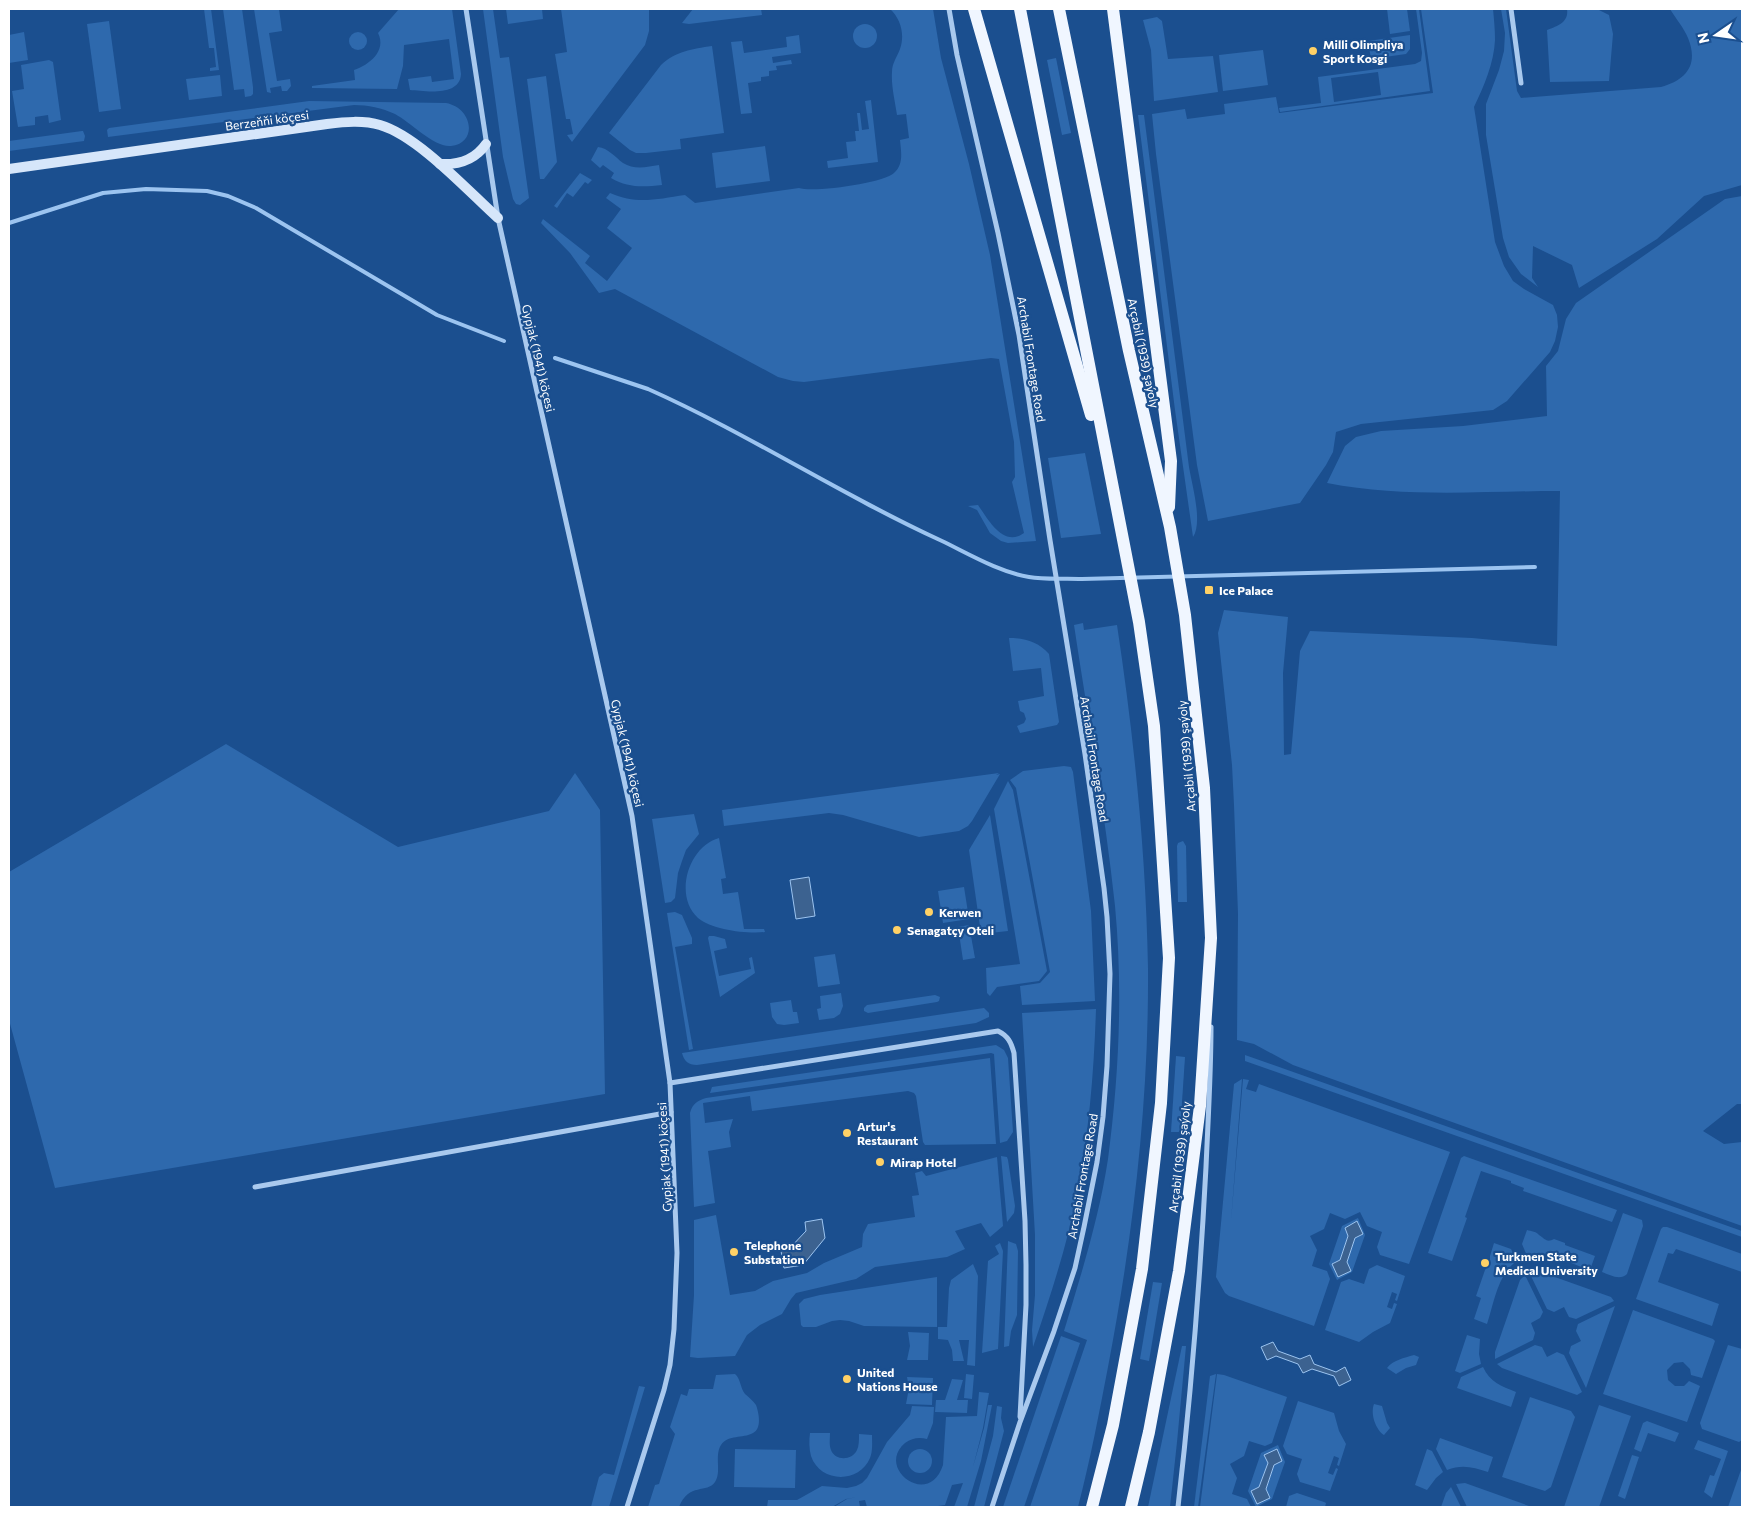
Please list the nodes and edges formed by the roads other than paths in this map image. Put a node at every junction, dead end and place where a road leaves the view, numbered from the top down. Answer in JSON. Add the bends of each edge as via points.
{"nodes":[{"id":1,"x":466,"y":9,"type":"edge"},
{"id":2,"x":949,"y":9,"type":"edge"},
{"id":3,"x":974,"y":9,"type":"edge"},
{"id":4,"x":1020,"y":9,"type":"edge"},
{"id":5,"x":1060,"y":9,"type":"edge"},
{"id":6,"x":1113,"y":9,"type":"edge"},
{"id":7,"x":1511,"y":9,"type":"edge"},
{"id":8,"x":1521,"y":83,"type":"dead end"},
{"id":9,"x":486,"y":144,"type":"junction"},
{"id":10,"x":440,"y":164,"type":"junction"},
{"id":11,"x":9,"y":169,"type":"edge"},
{"id":12,"x":498,"y":218,"type":"junction"},
{"id":13,"x":1169,"y":525,"type":"junction"},
{"id":14,"x":1122,"y":528,"type":"junction"},
{"id":15,"x":1211,"y":938,"type":"junction"},
{"id":16,"x":670,"y":1083,"type":"junction"},
{"id":17,"x":671,"y":1112,"type":"junction"},
{"id":18,"x":255,"y":1186,"type":"dead end"},
{"id":19,"x":1020,"y":1422,"type":"junction"},
{"id":20,"x":627,"y":1507,"type":"edge"},
{"id":21,"x":992,"y":1507,"type":"edge"},
{"id":22,"x":1092,"y":1507,"type":"edge"},
{"id":23,"x":1131,"y":1507,"type":"edge"},
{"id":24,"x":1178,"y":1507,"type":"edge"}],
"edges":[{"from":1,"to":9,"type":"street","name":"Gypjak (1941) köçesi"},
{"from":2,"to":19,"type":"street","name":"Archabil Frontage Road","via":[[1019,335],[1085,754],[1107,916],[1110,974],[1107,1066],[1097,1162],[1075,1268]]},
{"from":3,"to":14,"type":"main road"},
{"from":4,"to":14,"type":"main road","name":"Arçabil (1939) şaýoly"},
{"from":5,"to":13,"type":"main road","name":"Arçabil (1939) şaýoly","via":[[1128,351]]},
{"from":6,"to":13,"type":"main road","via":[[1171,461]]},
{"from":7,"to":8,"type":"street"},
{"from":9,"to":10,"type":"street","via":[[472,158]]},
{"from":9,"to":12,"type":"street","name":"Gypjak (1941) köçesi"},
{"from":10,"to":11,"type":"street","name":"Berzeňňi köçesi","via":[[398,133],[381,125],[357,122]]},
{"from":10,"to":12,"type":"street","name":"Berzeňňi köçesi"},
{"from":12,"to":16,"type":"street","name":"Gypjak (1941) köçesi","via":[[632,816]]},
{"from":13,"to":15,"type":"main road","name":"Arçabil (1939) şaýoly","via":[[1185,615],[1204,788]]},
{"from":14,"to":22,"type":"main road","name":"Arçabil (1939) şaýoly","via":[[1154,726],[1168,967],[1160,1103],[1142,1269],[1113,1425]]},
{"from":15,"to":23,"type":"main road","name":"Arçabil (1939) şaýoly","via":[[1200,1106],[1179,1271],[1149,1432]]},
{"from":15,"to":24,"type":"street","via":[[1211,1062],[1205,1194],[1195,1347]]},
{"from":16,"to":17,"type":"street","name":"Gypjak (1941) köçesi"},
{"from":16,"to":19,"type":"street","via":[[998,1031],[1006,1035],[1014,1053],[1025,1221],[1026,1305]]},
{"from":17,"to":18,"type":"street"},
{"from":17,"to":20,"type":"street","name":"Gypjak (1941) köçesi","via":[[677,1253],[670,1365]]},
{"from":19,"to":21,"type":"street","name":"Archabil Frontage Road"}]}
